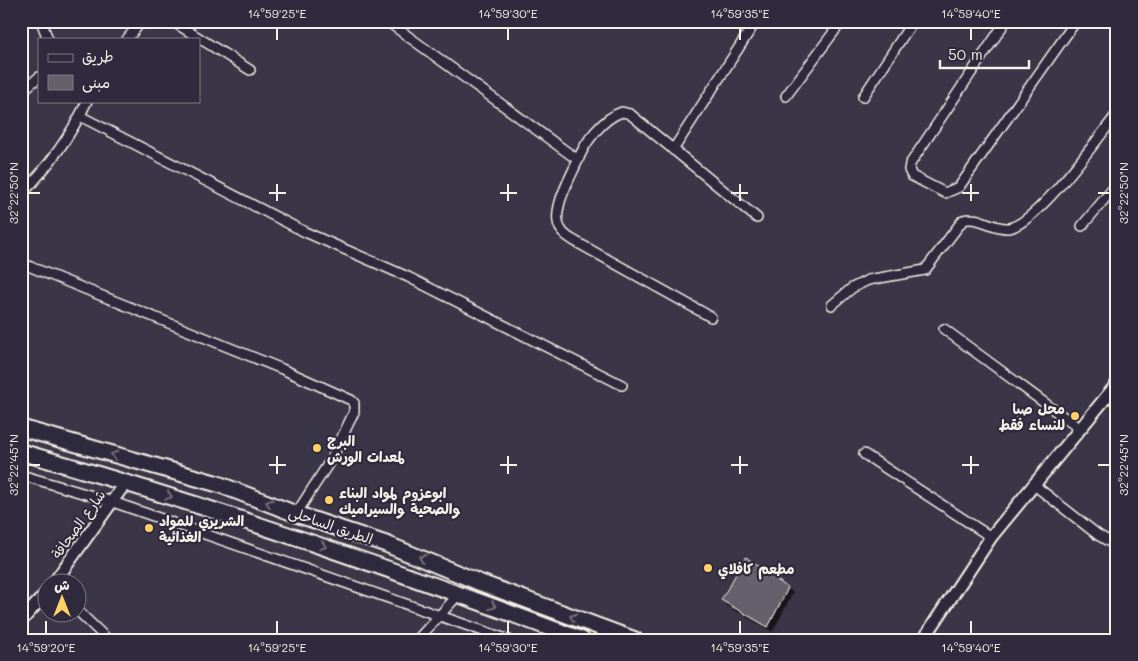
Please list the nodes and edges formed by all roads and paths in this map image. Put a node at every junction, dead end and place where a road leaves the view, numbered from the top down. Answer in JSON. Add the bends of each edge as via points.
{"nodes":[{"id":1,"x":41,"y":21,"type":"edge"},
{"id":2,"x":142,"y":21,"type":"edge"},
{"id":3,"x":172,"y":21,"type":"edge"},
{"id":4,"x":386,"y":21,"type":"edge"},
{"id":5,"x":756,"y":21,"type":"edge"},
{"id":6,"x":842,"y":21,"type":"edge"},
{"id":7,"x":914,"y":21,"type":"edge"},
{"id":8,"x":1006,"y":21,"type":"edge"},
{"id":9,"x":1076,"y":21,"type":"edge"},
{"id":10,"x":48,"y":38,"type":"edge"},
{"id":11,"x":128,"y":38,"type":"edge"},
{"id":12,"x":199,"y":38,"type":"edge"},
{"id":13,"x":200,"y":39,"type":"edge"},
{"id":14,"x":250,"y":70,"type":"dead end"},
{"id":15,"x":38,"y":78,"type":"edge"},
{"id":16,"x":21,"y":92,"type":"edge"},
{"id":17,"x":786,"y":96,"type":"dead end"},
{"id":18,"x":863,"y":97,"type":"dead end"},
{"id":19,"x":87,"y":102,"type":"edge"},
{"id":20,"x":1117,"y":114,"type":"edge"},
{"id":21,"x":80,"y":116,"type":"junction"},
{"id":22,"x":673,"y":150,"type":"junction"},
{"id":23,"x":578,"y":160,"type":"junction"},
{"id":24,"x":1117,"y":184,"type":"edge"},
{"id":25,"x":21,"y":195,"type":"edge"},
{"id":26,"x":757,"y":218,"type":"dead end"},
{"id":27,"x":1082,"y":226,"type":"dead end"},
{"id":28,"x":21,"y":263,"type":"edge"},
{"id":29,"x":832,"y":305,"type":"dead end"},
{"id":30,"x":711,"y":317,"type":"dead end"},
{"id":31,"x":944,"y":329,"type":"dead end"},
{"id":32,"x":1117,"y":384,"type":"edge"},
{"id":33,"x":622,"y":385,"type":"dead end"},
{"id":34,"x":21,"y":428,"type":"edge"},
{"id":35,"x":1080,"y":429,"type":"junction"},
{"id":36,"x":21,"y":452,"type":"edge"},
{"id":37,"x":864,"y":454,"type":"dead end"},
{"id":38,"x":21,"y":475,"type":"edge"},
{"id":39,"x":126,"y":482,"type":"junction"},
{"id":40,"x":1033,"y":484,"type":"junction"},
{"id":41,"x":113,"y":502,"type":"junction"},
{"id":42,"x":296,"y":514,"type":"junction"},
{"id":43,"x":991,"y":537,"type":"junction"},
{"id":44,"x":1117,"y":546,"type":"edge"},
{"id":45,"x":60,"y":574,"type":"edge"},
{"id":46,"x":459,"y":594,"type":"junction"},
{"id":47,"x":38,"y":601,"type":"edge"},
{"id":48,"x":440,"y":615,"type":"junction"},
{"id":49,"x":21,"y":621,"type":"edge"},
{"id":50,"x":88,"y":621,"type":"edge"},
{"id":51,"x":108,"y":640,"type":"edge"},
{"id":52,"x":417,"y":640,"type":"edge"},
{"id":53,"x":510,"y":640,"type":"edge"},
{"id":54,"x":582,"y":640,"type":"edge"},
{"id":55,"x":635,"y":640,"type":"edge"},
{"id":56,"x":922,"y":640,"type":"edge"}],
"edges":[{"from":1,"to":10,"type":"street"},
{"from":2,"to":11,"type":"street"},
{"from":3,"to":12,"type":"street"},
{"from":4,"to":23,"type":"street"},
{"from":5,"to":22,"type":"street"},
{"from":6,"to":17,"type":"street"},
{"from":7,"to":18,"type":"street"},
{"from":8,"to":9,"type":"street","via":[[910,164],[912,176],[944,193],[959,187]]},
{"from":13,"to":14,"type":"street"},
{"from":15,"to":16,"type":"street"},
{"from":19,"to":21,"type":"street"},
{"from":20,"to":29,"type":"street","via":[[1054,193],[1020,224],[1008,228],[969,218],[963,220],[925,270],[868,280],[852,288]]},
{"from":21,"to":25,"type":"street","via":[[38,178]]},
{"from":21,"to":33,"type":"street","via":[[305,232],[408,276]]},
{"from":22,"to":23,"type":"street","via":[[630,114],[622,112],[611,118],[583,147]]},
{"from":22,"to":26,"type":"street"},
{"from":23,"to":30,"type":"street","via":[[562,196],[558,215],[561,230],[578,243]]},
{"from":24,"to":27,"type":"street"},
{"from":28,"to":42,"type":"street","via":[[351,400],[354,412],[332,458]]},
{"from":31,"to":35,"type":"street"},
{"from":32,"to":35,"type":"street"},
{"from":42,"to":34,"type":"highway","name":"الطريق الساحلى","one_way":true,"via":[[218,484]]},
{"from":35,"to":40,"type":"street"},
{"from":36,"to":39,"type":"highway","name":"الطريق الساحلى"},
{"from":37,"to":43,"type":"street"},
{"from":38,"to":41,"type":"street"},
{"from":39,"to":41,"type":"street","name":"شارع الصحافة"},
{"from":39,"to":46,"type":"highway","name":"الطريق الساحلى","one_way":true,"via":[[287,533]]},
{"from":40,"to":43,"type":"street"},
{"from":40,"to":44,"type":"street"},
{"from":41,"to":45,"type":"street","name":"شارع الصحافة"},
{"from":41,"to":48,"type":"street"},
{"from":55,"to":42,"type":"highway","name":"الطريق الساحلى","one_way":true,"via":[[386,544]]},
{"from":43,"to":56,"type":"street"},
{"from":46,"to":48,"type":"street"},
{"from":46,"to":54,"type":"highway","name":"الطريق الساحلى","one_way":true},
{"from":47,"to":49,"type":"street"},
{"from":48,"to":52,"type":"street"},
{"from":48,"to":53,"type":"street"},
{"from":50,"to":51,"type":"street"}]}
